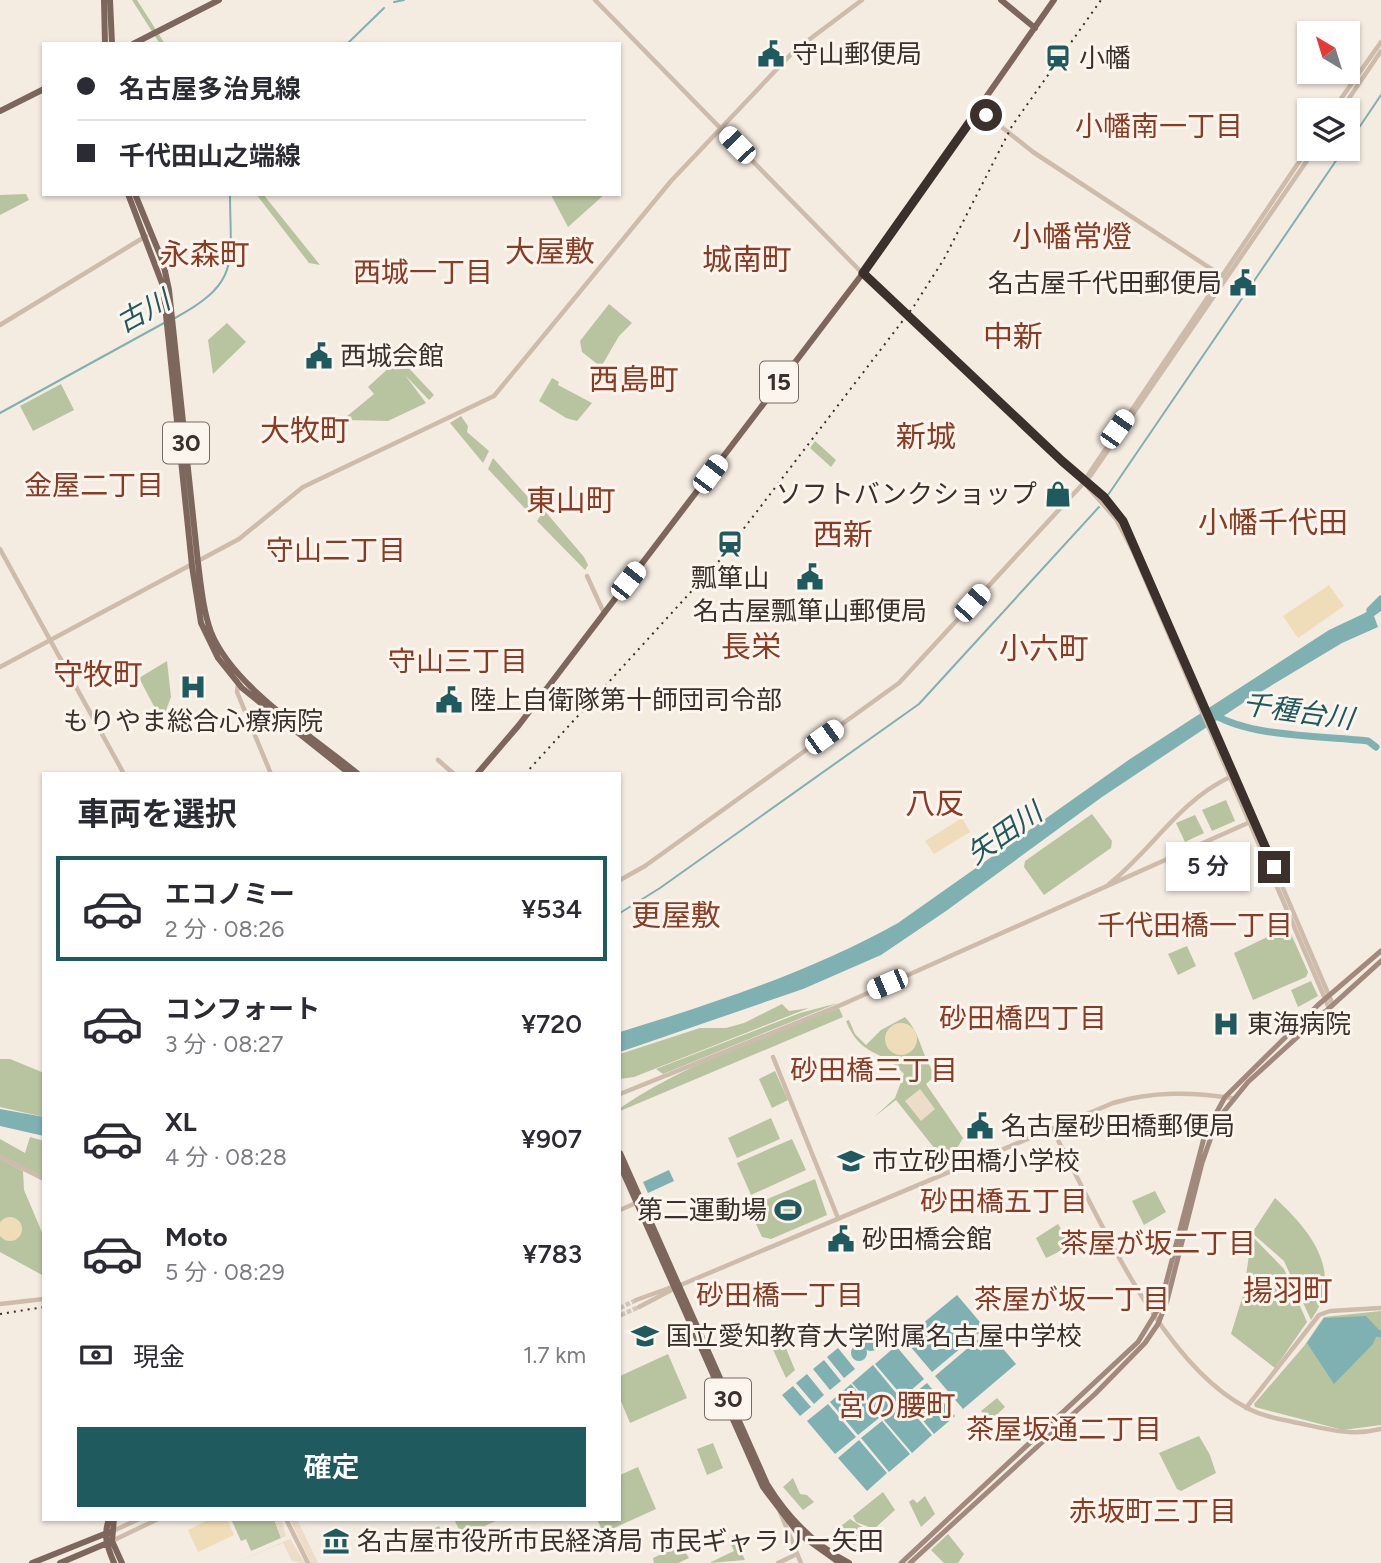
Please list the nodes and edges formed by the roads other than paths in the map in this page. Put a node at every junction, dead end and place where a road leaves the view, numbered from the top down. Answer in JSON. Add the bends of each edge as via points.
{"nodes":[{"id":1,"x":104,"y":0,"type":"edge"},
{"id":2,"x":110,"y":0,"type":"edge"},
{"id":3,"x":219,"y":0,"type":"edge"},
{"id":4,"x":595,"y":0,"type":"edge"},
{"id":5,"x":862,"y":0,"type":"edge"},
{"id":6,"x":1001,"y":0,"type":"edge"},
{"id":7,"x":1054,"y":0,"type":"edge"},
{"id":8,"x":1035,"y":28,"type":"junction"},
{"id":9,"x":105,"y":42,"type":"edge"},
{"id":10,"x":112,"y":42,"type":"edge"},
{"id":11,"x":137,"y":42,"type":"edge"},
{"id":12,"x":1381,"y":42,"type":"edge"},
{"id":13,"x":1381,"y":51,"type":"edge"},
{"id":14,"x":42,"y":90,"type":"edge"},
{"id":15,"x":1341,"y":98,"type":"edge"},
{"id":16,"x":1349,"y":98,"type":"edge"},
{"id":17,"x":979,"y":109,"type":"junction"},
{"id":18,"x":0,"y":111,"type":"edge"},
{"id":19,"x":720,"y":128,"type":"junction"},
{"id":20,"x":1300,"y":161,"type":"edge"},
{"id":21,"x":1306,"y":161,"type":"edge"},
{"id":22,"x":129,"y":196,"type":"edge"},
{"id":23,"x":136,"y":196,"type":"edge"},
{"id":24,"x":148,"y":234,"type":"junction"},
{"id":25,"x":863,"y":273,"type":"junction"},
{"id":26,"x":1224,"y":277,"type":"junction"},
{"id":27,"x":0,"y":325,"type":"edge"},
{"id":28,"x":1084,"y":482,"type":"junction"},
{"id":29,"x":0,"y":549,"type":"edge"},
{"id":30,"x":195,"y":565,"type":"junction"},
{"id":31,"x":587,"y":576,"type":"dead end"},
{"id":32,"x":1150,"y":583,"type":"junction"},
{"id":33,"x":604,"y":613,"type":"junction"},
{"id":34,"x":51,"y":640,"type":"junction"},
{"id":35,"x":0,"y":667,"type":"edge"},
{"id":36,"x":239,"y":684,"type":"junction"},
{"id":37,"x":438,"y":760,"type":"dead end"},
{"id":38,"x":123,"y":772,"type":"edge"},
{"id":39,"x":270,"y":772,"type":"edge"},
{"id":40,"x":348,"y":772,"type":"edge"},
{"id":41,"x":356,"y":772,"type":"edge"},
{"id":42,"x":452,"y":772,"type":"edge"},
{"id":43,"x":479,"y":772,"type":"edge"},
{"id":44,"x":1230,"y":772,"type":"junction"},
{"id":45,"x":1253,"y":824,"type":"junction"},
{"id":46,"x":621,"y":879,"type":"edge"},
{"id":47,"x":1097,"y":892,"type":"junction"},
{"id":48,"x":1381,"y":951,"type":"edge"},
{"id":49,"x":1381,"y":961,"type":"edge"},
{"id":50,"x":1327,"y":998,"type":"junction"},
{"id":51,"x":1331,"y":1006,"type":"junction"},
{"id":52,"x":773,"y":1057,"type":"dead end"},
{"id":53,"x":621,"y":1094,"type":"edge"},
{"id":54,"x":1225,"y":1097,"type":"junction"},
{"id":55,"x":1232,"y":1098,"type":"junction"},
{"id":56,"x":1052,"y":1129,"type":"junction"},
{"id":57,"x":621,"y":1156,"type":"edge"},
{"id":58,"x":0,"y":1157,"type":"edge"},
{"id":59,"x":621,"y":1167,"type":"edge"},
{"id":60,"x":627,"y":1176,"type":"junction"},
{"id":61,"x":42,"y":1179,"type":"edge"},
{"id":62,"x":638,"y":1202,"type":"junction"},
{"id":63,"x":621,"y":1210,"type":"edge"},
{"id":64,"x":838,"y":1218,"type":"junction"},
{"id":65,"x":676,"y":1287,"type":"junction"},
{"id":66,"x":42,"y":1298,"type":"edge"},
{"id":67,"x":636,"y":1300,"type":"tunnel mouth"},
{"id":68,"x":0,"y":1304,"type":"edge"},
{"id":69,"x":639,"y":1307,"type":"tunnel mouth"},
{"id":70,"x":1381,"y":1308,"type":"edge"},
{"id":71,"x":1154,"y":1317,"type":"junction"},
{"id":72,"x":1158,"y":1324,"type":"junction"},
{"id":73,"x":1246,"y":1408,"type":"junction"},
{"id":74,"x":1381,"y":1429,"type":"edge"},
{"id":75,"x":782,"y":1511,"type":"junction"},
{"id":76,"x":110,"y":1521,"type":"edge"},
{"id":77,"x":134,"y":1521,"type":"edge"},
{"id":78,"x":154,"y":1521,"type":"edge"},
{"id":79,"x":287,"y":1521,"type":"edge"},
{"id":80,"x":108,"y":1531,"type":"junction"},
{"id":81,"x":108,"y":1542,"type":"junction"},
{"id":82,"x":797,"y":1554,"type":"junction"},
{"id":83,"x":32,"y":1563,"type":"edge"},
{"id":84,"x":60,"y":1563,"type":"edge"},
{"id":85,"x":114,"y":1563,"type":"edge"},
{"id":86,"x":121,"y":1563,"type":"edge"},
{"id":87,"x":308,"y":1563,"type":"edge"},
{"id":88,"x":778,"y":1563,"type":"edge"},
{"id":89,"x":801,"y":1563,"type":"edge"},
{"id":90,"x":840,"y":1563,"type":"edge"},
{"id":91,"x":849,"y":1563,"type":"edge"},
{"id":92,"x":901,"y":1563,"type":"edge"},
{"id":93,"x":910,"y":1563,"type":"edge"}],
"edges":[{"from":1,"to":9,"type":"main road"},
{"from":2,"to":10,"type":"main road"},
{"from":3,"to":11,"type":"main road"},
{"from":4,"to":19,"type":"street"},
{"from":5,"to":19,"type":"street","via":[[794,51]]},
{"from":6,"to":8,"type":"main road"},
{"from":7,"to":8,"type":"main road"},
{"from":8,"to":17,"type":"main road","number":"15"},
{"from":12,"to":15,"type":"street"},
{"from":13,"to":16,"type":"street"},
{"from":14,"to":18,"type":"main road"},
{"from":17,"to":25,"type":"main road","number":"15"},
{"from":17,"to":26,"type":"street","via":[[1033,152]]},
{"from":19,"to":25,"type":"street"},
{"from":19,"to":30,"type":"street","via":[[497,393],[303,487],[252,530]]},
{"from":20,"to":26,"type":"street"},
{"from":21,"to":26,"type":"street"},
{"from":22,"to":24,"type":"main road","number":"30"},
{"from":23,"to":24,"type":"main road","number":"30"},
{"from":24,"to":27,"type":"street"},
{"from":24,"to":30,"type":"main road","number":"30","via":[[166,274]]},
{"from":25,"to":28,"type":"street"},
{"from":25,"to":33,"type":"main road","number":"15"},
{"from":26,"to":28,"type":"street"},
{"from":28,"to":32,"type":"street","via":[[1104,497],[1123,521]]},
{"from":28,"to":46,"type":"street","via":[[900,683]]},
{"from":29,"to":34,"type":"street"},
{"from":30,"to":34,"type":"street"},
{"from":30,"to":36,"type":"main road","number":"30","via":[[201,623],[218,658]]},
{"from":30,"to":41,"type":"main road","number":"30","via":[[207,620],[233,668]]},
{"from":31,"to":33,"type":"street"},
{"from":32,"to":44,"type":"street"},
{"from":32,"to":44,"type":"street"},
{"from":33,"to":43,"type":"main road","number":"15"},
{"from":34,"to":35,"type":"street"},
{"from":34,"to":38,"type":"street"},
{"from":36,"to":39,"type":"street","via":[[237,692]]},
{"from":36,"to":40,"type":"main road","number":"30"},
{"from":37,"to":42,"type":"street"},
{"from":44,"to":45,"type":"street"},
{"from":44,"to":45,"type":"street"},
{"from":44,"to":47,"type":"street","via":[[1175,815],[1132,864]]},
{"from":45,"to":47,"type":"street"},
{"from":45,"to":50,"type":"street"},
{"from":47,"to":53,"type":"street","via":[[841,1005]]},
{"from":48,"to":50,"type":"main road"},
{"from":49,"to":51,"type":"main road"},
{"from":50,"to":51,"type":"street"},
{"from":50,"to":54,"type":"main road"},
{"from":51,"to":55,"type":"main road"},
{"from":52,"to":64,"type":"street"},
{"from":54,"to":55,"type":"street"},
{"from":54,"to":56,"type":"street","via":[[1140,1096]]},
{"from":54,"to":71,"type":"main road","via":[[1205,1134],[1172,1268]]},
{"from":55,"to":72,"type":"main road","via":[[1211,1132]]},
{"from":56,"to":64,"type":"street"},
{"from":56,"to":71,"type":"street"},
{"from":57,"to":60,"type":"main road","number":"30"},
{"from":58,"to":61,"type":"street"},
{"from":59,"to":60,"type":"main road","number":"30"},
{"from":60,"to":62,"type":"main road","number":"30"},
{"from":62,"to":63,"type":"street"},
{"from":62,"to":65,"type":"main road","number":"30"},
{"from":64,"to":65,"type":"street"},
{"from":65,"to":67,"type":"street"},
{"from":65,"to":69,"type":"street"},
{"from":65,"to":75,"type":"main road","number":"30"},
{"from":66,"to":68,"type":"street"},
{"from":70,"to":73,"type":"street","via":[[1319,1315]]},
{"from":71,"to":72,"type":"street"},
{"from":71,"to":92,"type":"main road","via":[[1124,1358]]},
{"from":72,"to":73,"type":"street","via":[[1206,1377]]},
{"from":72,"to":93,"type":"main road","via":[[1114,1376]]},
{"from":73,"to":74,"type":"street","via":[[1334,1432],[1359,1434]]},
{"from":75,"to":82,"type":"street"},
{"from":75,"to":90,"type":"main road","number":"30","via":[[812,1545]]},
{"from":75,"to":91,"type":"main road","number":"30","via":[[817,1543]]},
{"from":76,"to":80,"type":"main road"},
{"from":77,"to":80,"type":"street"},
{"from":78,"to":81,"type":"street"},
{"from":79,"to":87,"type":"street"},
{"from":80,"to":81,"type":"main road"},
{"from":80,"to":83,"type":"main road"},
{"from":81,"to":84,"type":"main road"},
{"from":81,"to":85,"type":"main road"},
{"from":81,"to":86,"type":"main road"},
{"from":82,"to":88,"type":"street"},
{"from":82,"to":89,"type":"street"}]}
